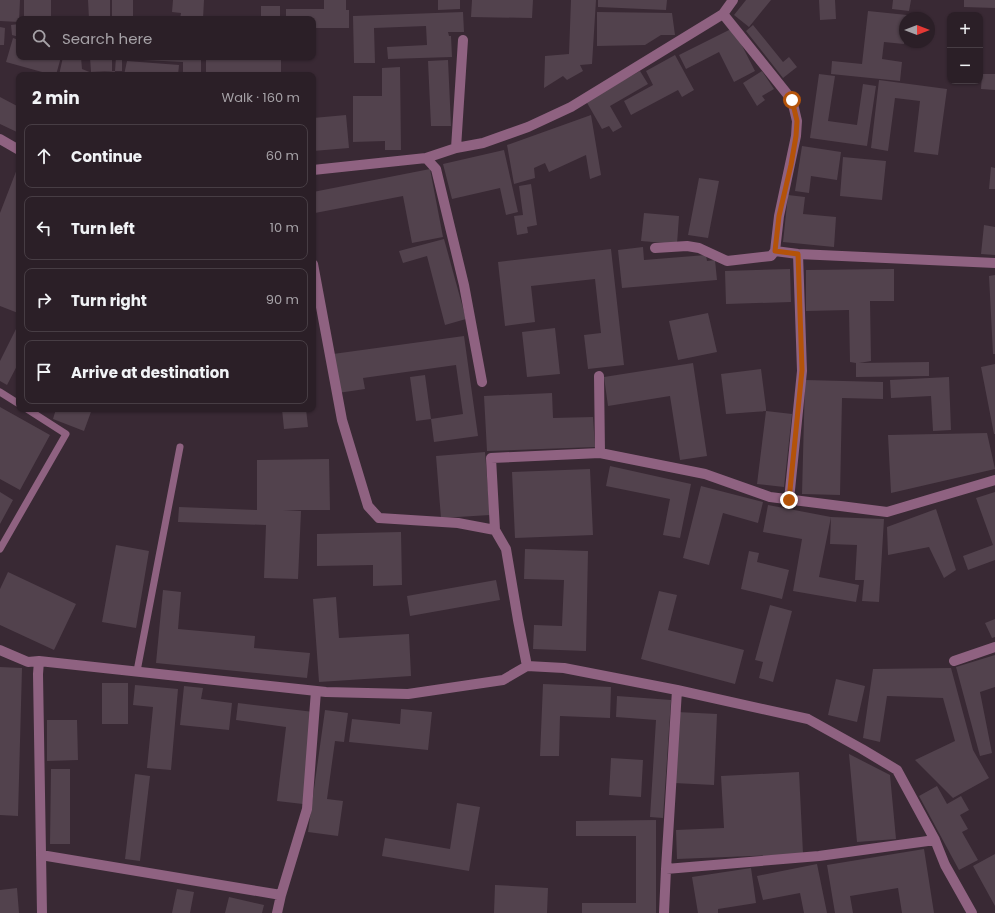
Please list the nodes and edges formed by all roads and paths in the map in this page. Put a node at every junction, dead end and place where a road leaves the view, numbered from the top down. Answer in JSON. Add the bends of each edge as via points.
{"nodes":[{"id":1,"x":733,"y":0,"type":"edge"},
{"id":2,"x":723,"y":14,"type":"junction"},
{"id":3,"x":463,"y":40,"type":"dead end"},
{"id":4,"x":0,"y":139,"type":"edge"},
{"id":5,"x":16,"y":148,"type":"edge"},
{"id":6,"x":456,"y":148,"type":"junction"},
{"id":7,"x":426,"y":158,"type":"junction"},
{"id":8,"x":316,"y":170,"type":"edge"},
{"id":9,"x":655,"y":248,"type":"dead end"},
{"id":10,"x":775,"y":251,"type":"junction"},
{"id":11,"x":798,"y":254,"type":"junction"},
{"id":12,"x":995,"y":263,"type":"edge"},
{"id":13,"x":316,"y":280,"type":"edge"},
{"id":14,"x":599,"y":376,"type":"dead end"},
{"id":15,"x":482,"y":382,"type":"dead end"},
{"id":16,"x":0,"y":392,"type":"edge"},
{"id":17,"x":16,"y":402,"type":"edge"},
{"id":18,"x":32,"y":412,"type":"edge"},
{"id":19,"x":180,"y":447,"type":"dead end"},
{"id":20,"x":600,"y":453,"type":"junction"},
{"id":21,"x":995,"y":480,"type":"edge"},
{"id":22,"x":789,"y":500,"type":"junction"},
{"id":23,"x":495,"y":530,"type":"junction"},
{"id":24,"x":0,"y":550,"type":"edge"},
{"id":25,"x":995,"y":647,"type":"edge"},
{"id":26,"x":0,"y":650,"type":"edge"},
{"id":27,"x":39,"y":661,"type":"junction"},
{"id":28,"x":954,"y":661,"type":"dead end"},
{"id":29,"x":527,"y":666,"type":"junction"},
{"id":30,"x":137,"y":671,"type":"junction"},
{"id":31,"x":677,"y":690,"type":"junction"},
{"id":32,"x":316,"y":691,"type":"junction"},
{"id":33,"x":935,"y":840,"type":"junction"},
{"id":34,"x":41,"y":855,"type":"junction"},
{"id":35,"x":666,"y":869,"type":"junction"},
{"id":36,"x":281,"y":895,"type":"junction"},
{"id":37,"x":42,"y":913,"type":"edge"},
{"id":38,"x":277,"y":913,"type":"edge"},
{"id":39,"x":664,"y":913,"type":"edge"},
{"id":40,"x":972,"y":913,"type":"edge"}],
"edges":[{"from":1,"to":2,"type":"street"},
{"from":2,"to":6,"type":"street","via":[[571,107],[528,127],[483,143]]},
{"from":2,"to":10,"type":"street","via":[[792,100],[794,107],[797,121],[796,136],[779,216]]},
{"from":3,"to":6,"type":"street"},
{"from":4,"to":5,"type":"street"},
{"from":6,"to":7,"type":"street"},
{"from":7,"to":8,"type":"street"},
{"from":7,"to":15,"type":"street","via":[[436,169],[464,285]]},
{"from":9,"to":10,"type":"street","via":[[699,248],[727,261],[771,256]]},
{"from":10,"to":11,"type":"street"},
{"from":11,"to":12,"type":"street"},
{"from":11,"to":22,"type":"street","via":[[802,370]]},
{"from":13,"to":23,"type":"street","via":[[342,420],[368,506],[379,518],[458,523]]},
{"from":14,"to":20,"type":"street"},
{"from":16,"to":17,"type":"lane"},
{"from":18,"to":24,"type":"lane","via":[[66,434]]},
{"from":19,"to":30,"type":"lane"},
{"from":20,"to":22,"type":"street","via":[[705,474],[770,497]]},
{"from":20,"to":23,"type":"street","via":[[491,458]]},
{"from":21,"to":22,"type":"street","via":[[888,512]]},
{"from":23,"to":29,"type":"street","via":[[506,549]]},
{"from":25,"to":28,"type":"street"},
{"from":26,"to":27,"type":"street","via":[[28,662]]},
{"from":27,"to":30,"type":"street"},
{"from":27,"to":34,"type":"street"},
{"from":29,"to":31,"type":"street","via":[[564,668]]},
{"from":29,"to":32,"type":"street","via":[[503,680],[408,694]]},
{"from":30,"to":32,"type":"street"},
{"from":31,"to":33,"type":"street","via":[[808,719],[862,749],[897,770]]},
{"from":31,"to":35,"type":"street"},
{"from":32,"to":36,"type":"street","via":[[307,809]]},
{"from":33,"to":35,"type":"street","via":[[819,856]]},
{"from":33,"to":40,"type":"street"},
{"from":34,"to":36,"type":"street"},
{"from":34,"to":37,"type":"street"},
{"from":35,"to":39,"type":"street"},
{"from":36,"to":38,"type":"street"}]}
